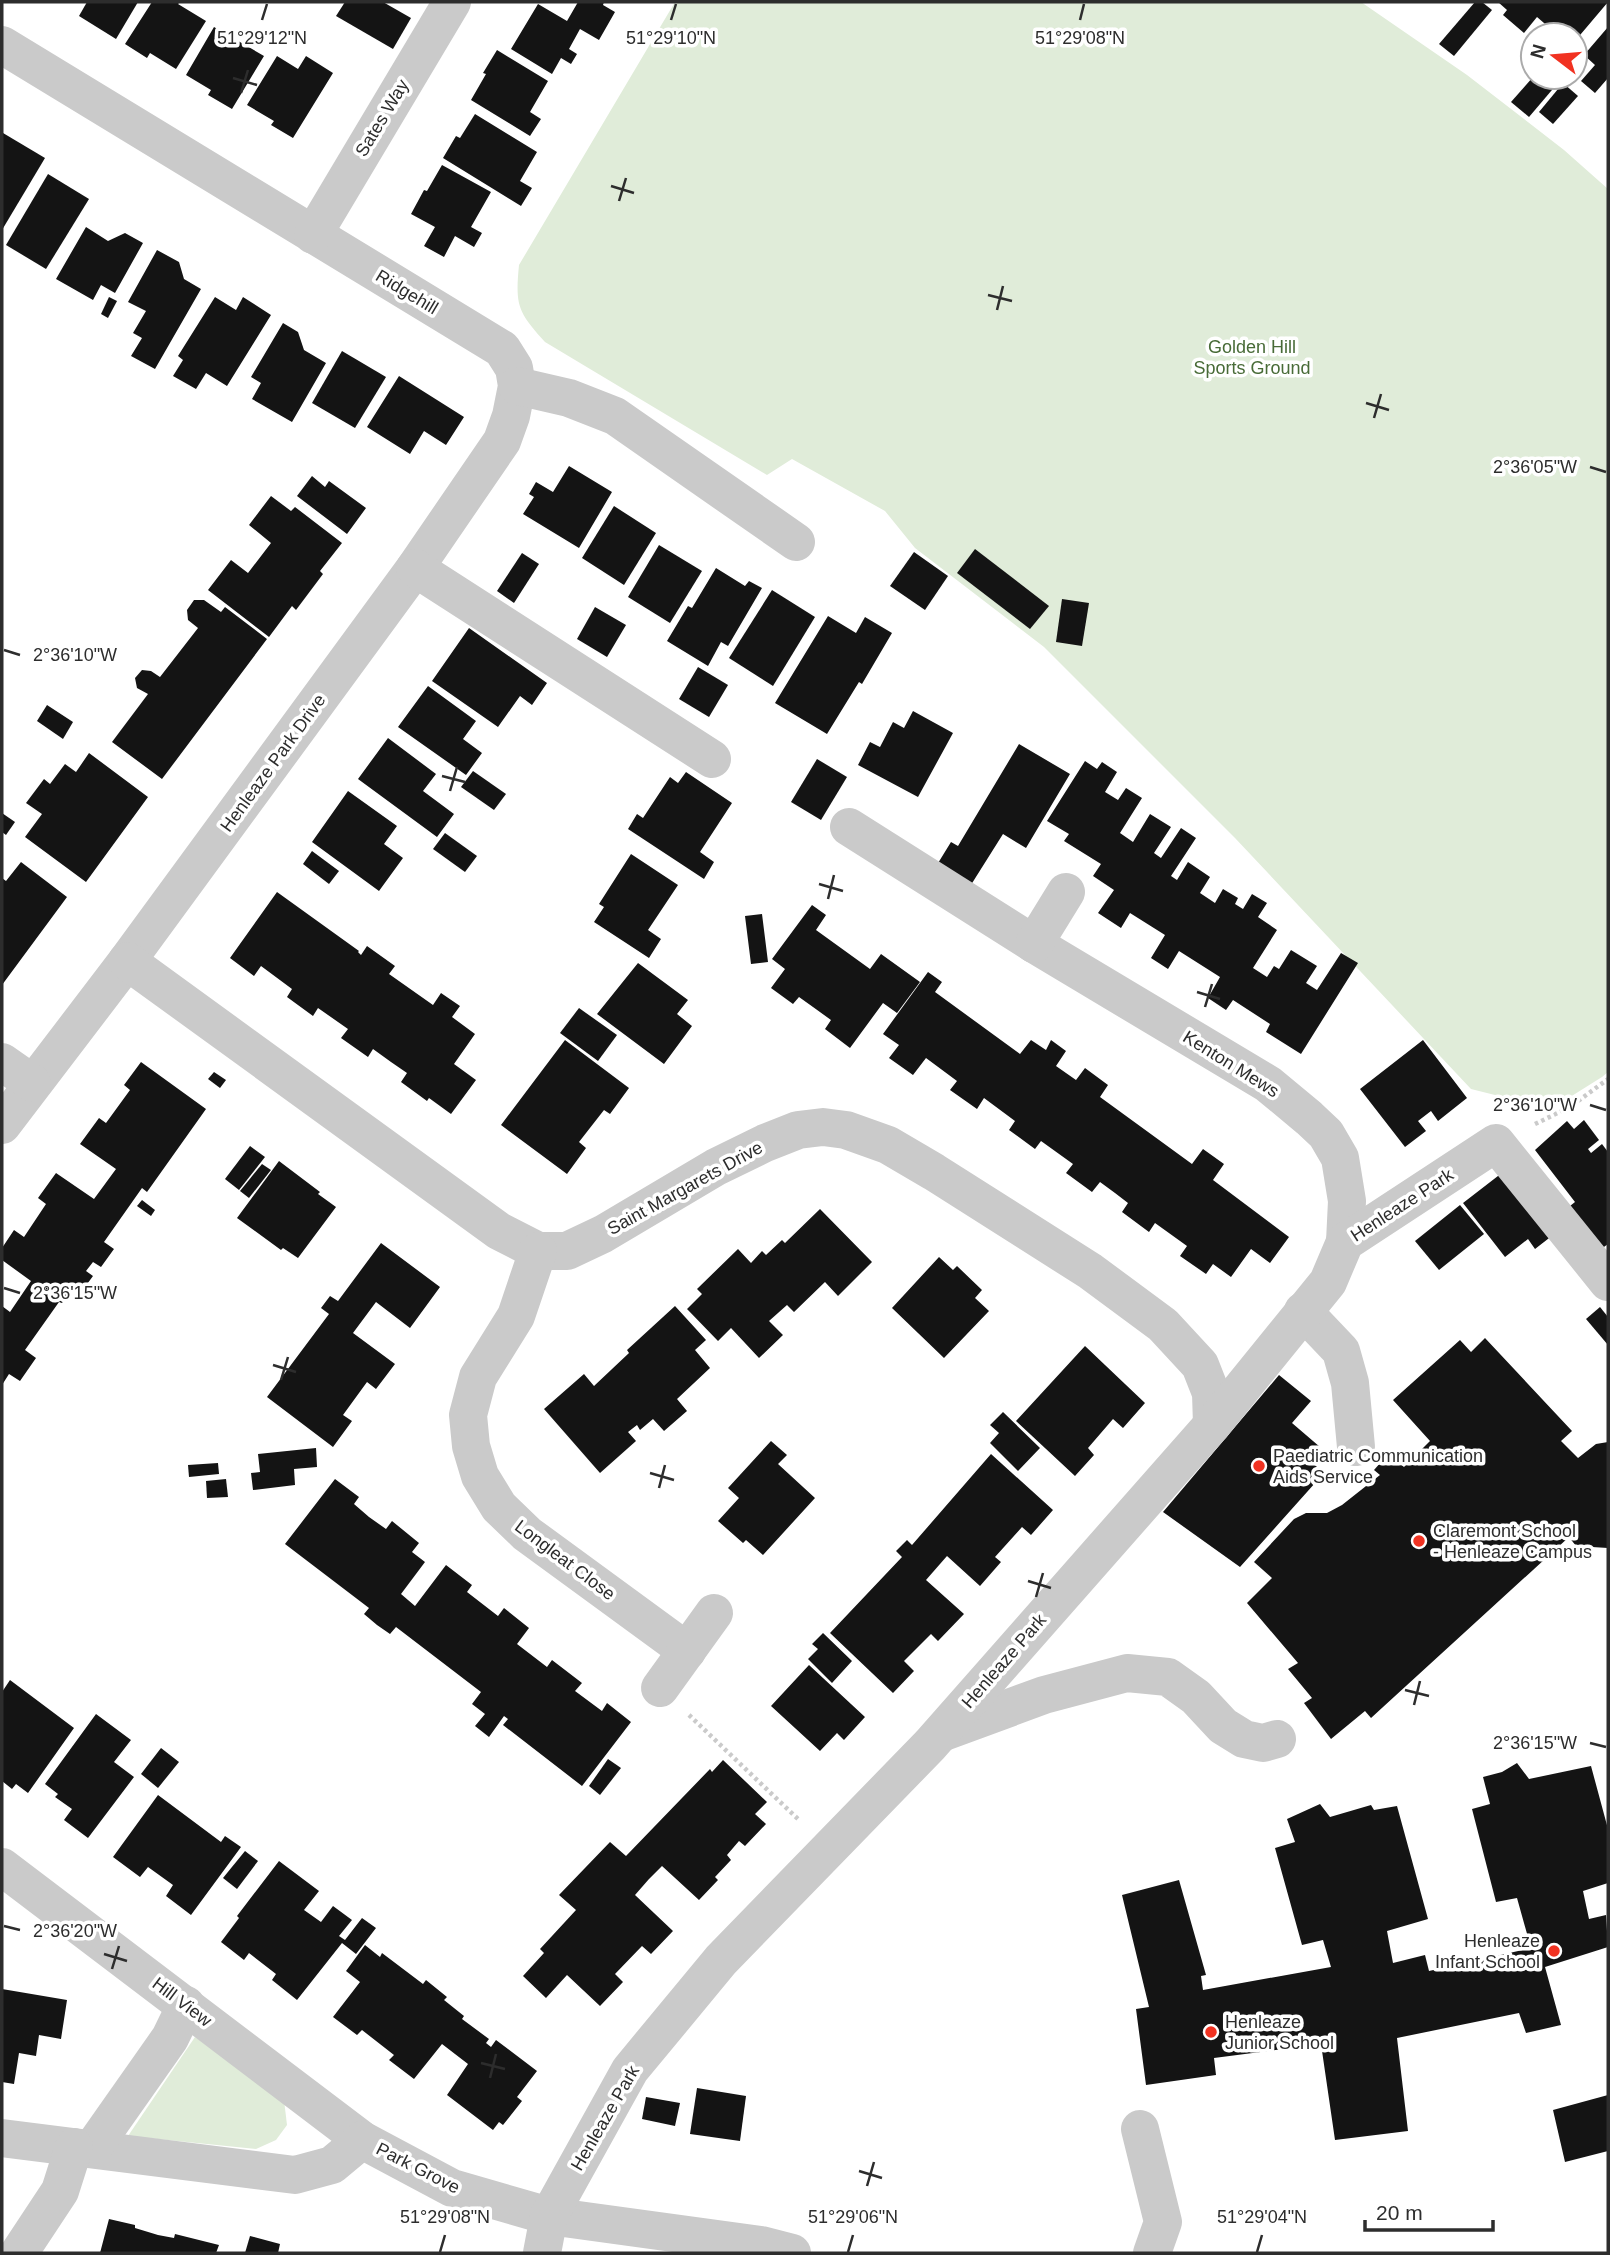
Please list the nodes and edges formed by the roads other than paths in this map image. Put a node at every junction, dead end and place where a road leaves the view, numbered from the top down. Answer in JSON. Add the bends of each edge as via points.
{"nodes":[{"id":1,"x":452,"y":2,"type":"edge"},
{"id":2,"x":2,"y":45,"type":"edge"},
{"id":3,"x":313,"y":235,"type":"junction"},
{"id":4,"x":517,"y":386,"type":"junction"},
{"id":5,"x":796,"y":542,"type":"dead end"},
{"id":6,"x":415,"y":568,"type":"junction"},
{"id":7,"x":696,"y":741,"type":"dead end"},
{"id":8,"x":849,"y":827,"type":"dead end"},
{"id":9,"x":1066,"y":892,"type":"dead end"},
{"id":10,"x":1034,"y":944,"type":"junction"},
{"id":11,"x":127,"y":961,"type":"junction"},
{"id":12,"x":17,"y":1073,"type":"edge"},
{"id":13,"x":2,"y":1125,"type":"edge"},
{"id":14,"x":1345,"y":1241,"type":"junction"},
{"id":15,"x":538,"y":1251,"type":"junction"},
{"id":16,"x":1608,"y":1282,"type":"edge"},
{"id":17,"x":1303,"y":1311,"type":"junction"},
{"id":18,"x":1212,"y":1425,"type":"junction"},
{"id":19,"x":1356,"y":1447,"type":"dead end"},
{"id":20,"x":714,"y":1614,"type":"dead end"},
{"id":21,"x":687,"y":1651,"type":"junction"},
{"id":22,"x":660,"y":1688,"type":"road end"},
{"id":23,"x":939,"y":1734,"type":"junction"},
{"id":24,"x":1277,"y":1739,"type":"dead end"},
{"id":25,"x":2,"y":1867,"type":"edge"},
{"id":26,"x":186,"y":2005,"type":"junction"},
{"id":27,"x":1140,"y":2129,"type":"dead end"},
{"id":28,"x":2,"y":2138,"type":"edge"},
{"id":29,"x":362,"y":2140,"type":"junction"},
{"id":30,"x":83,"y":2148,"type":"junction"},
{"id":31,"x":550,"y":2216,"type":"junction"},
{"id":32,"x":19,"y":2253,"type":"edge"},
{"id":33,"x":542,"y":2253,"type":"edge"},
{"id":34,"x":792,"y":2253,"type":"edge"},
{"id":35,"x":1152,"y":2253,"type":"edge"}],
"edges":[{"from":1,"to":3,"type":"street","name":"Sates Way"},
{"from":2,"to":3,"type":"street","name":"Ridgehill"},
{"from":3,"to":4,"type":"street","name":"Ridgehill","via":[[502,349],[514,368]]},
{"from":4,"to":5,"type":"street","via":[[569,398],[615,416]]},
{"from":4,"to":6,"type":"street","name":"Henleaze Park Drive","via":[[502,441]]},
{"from":6,"to":7,"type":"street"},
{"from":6,"to":11,"type":"street","name":"Henleaze Park Drive"},
{"from":8,"to":10,"type":"street","name":"Kenton Mews"},
{"from":9,"to":10,"type":"street"},
{"from":10,"to":14,"type":"street","name":"Kenton Mews","via":[[1268,1084],[1309,1118],[1340,1158],[1347,1201]]},
{"from":11,"to":12,"type":"street","name":"Henleaze Park Drive"},
{"from":11,"to":15,"type":"street","via":[[499,1231]]},
{"from":12,"to":13,"type":"street","name":"Henleaze Park Drive"},
{"from":14,"to":16,"type":"street","name":"Henleaze Park","via":[[1496,1143]]},
{"from":14,"to":17,"type":"street","name":"Henleaze Park","via":[[1328,1282]]},
{"from":15,"to":18,"type":"street","name":"Saint Margarets Drive","via":[[568,1251],[716,1167],[798,1130],[846,1130],[888,1145],[934,1172],[1090,1271],[1163,1325],[1200,1365],[1211,1393]]},
{"from":15,"to":21,"type":"street","name":"Longleat Close","via":[[516,1316],[478,1377],[468,1415],[480,1476],[499,1507],[527,1534]]},
{"from":17,"to":18,"type":"street","name":"Henleaze Park"},
{"from":17,"to":19,"type":"street","via":[[1341,1351],[1350,1383]]},
{"from":18,"to":23,"type":"street","name":"Henleaze Park"},
{"from":20,"to":21,"type":"street"},
{"from":21,"to":22,"type":"street"},
{"from":23,"to":24,"type":"street","via":[[1044,1695],[1127,1673],[1168,1677],[1244,1739],[1263,1743]]},
{"from":23,"to":31,"type":"street","name":"Henleaze Park","via":[[721,1960],[630,2070]]},
{"from":25,"to":26,"type":"street","name":"Hill View"},
{"from":26,"to":29,"type":"street","name":"Hill View"},
{"from":26,"to":30,"type":"street","via":[[170,2038]]},
{"from":27,"to":35,"type":"street","via":[[1163,2222]]},
{"from":28,"to":30,"type":"street","name":"Park Grove"},
{"from":29,"to":30,"type":"street","name":"Park Grove","via":[[332,2165],[295,2175]]},
{"from":29,"to":31,"type":"street","name":"Park Grove","via":[[452,2188]]},
{"from":30,"to":32,"type":"street"},
{"from":31,"to":33,"type":"street","name":"Henleaze Park"},
{"from":31,"to":34,"type":"street","name":"Park Grove"}]}
